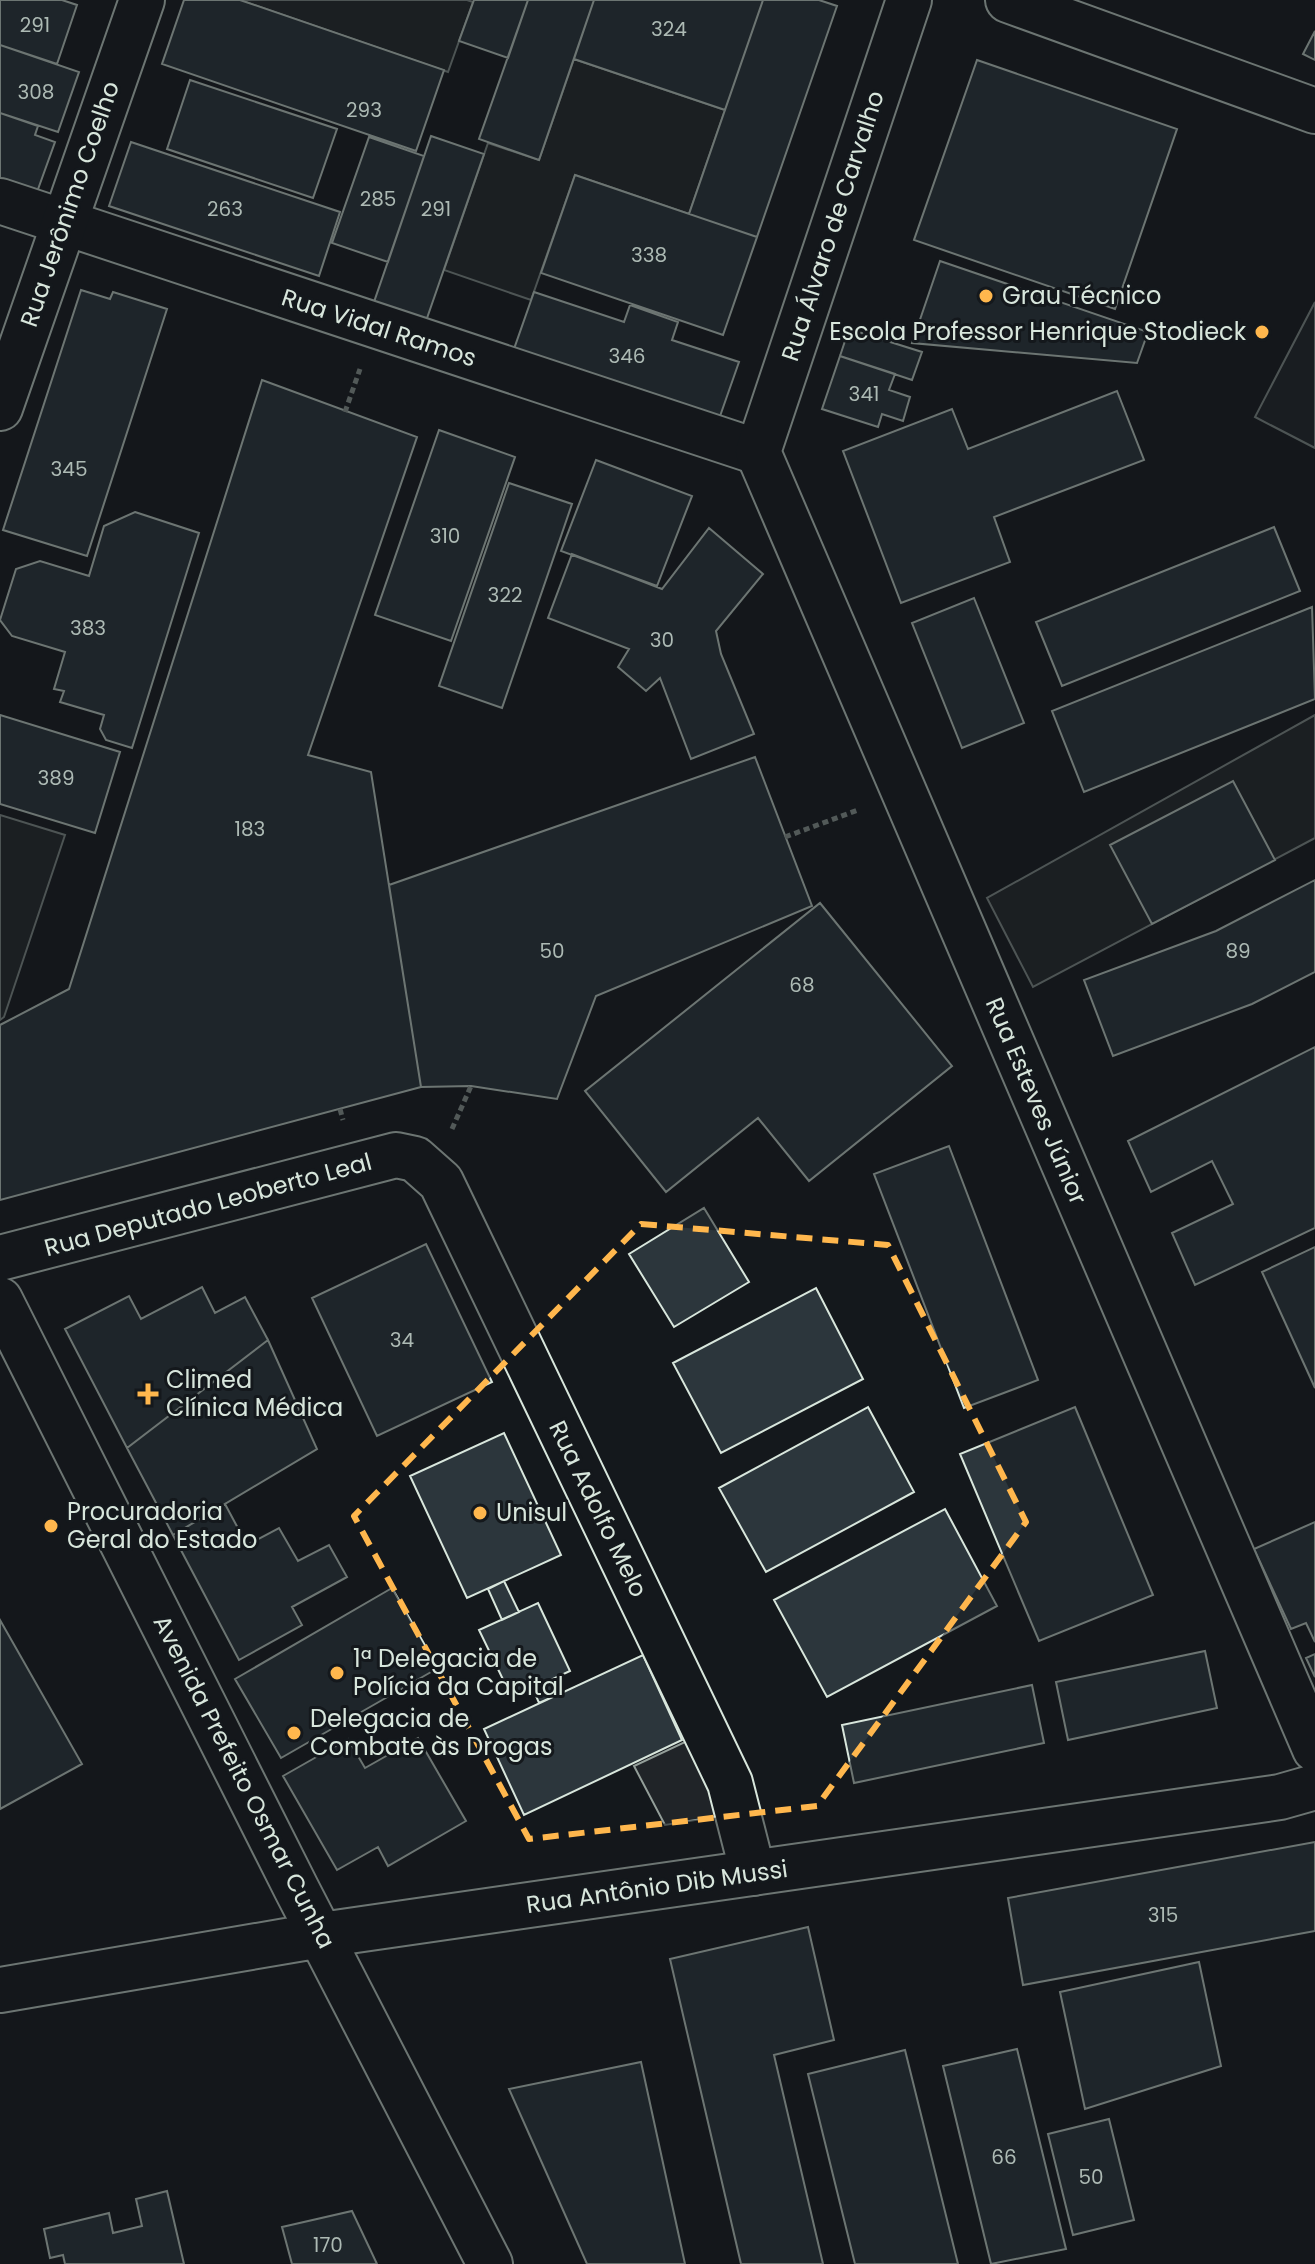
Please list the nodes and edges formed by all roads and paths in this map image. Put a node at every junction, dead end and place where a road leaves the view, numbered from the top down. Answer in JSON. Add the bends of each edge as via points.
{"nodes":[{"id":1,"x":142,"y":0,"type":"edge"},
{"id":2,"x":909,"y":0,"type":"edge"},
{"id":3,"x":1008,"y":0,"type":"edge"},
{"id":4,"x":1315,"y":111,"type":"edge"},
{"id":5,"x":0,"y":201,"type":"edge"},
{"id":6,"x":63,"y":222,"type":"junction"},
{"id":7,"x":0,"y":408,"type":"edge"},
{"id":8,"x":758,"y":452,"type":"junction"},
{"id":9,"x":904,"y":792,"type":"junction"},
{"id":10,"x":785,"y":837,"type":"dead end"},
{"id":11,"x":471,"y":1086,"type":"dead end"},
{"id":12,"x":431,"y":1149,"type":"junction"},
{"id":13,"x":0,"y":1258,"type":"edge"},
{"id":14,"x":0,"y":1300,"type":"edge"},
{"id":15,"x":1315,"y":1749,"type":"edge"},
{"id":16,"x":1315,"y":1787,"type":"edge"},
{"id":17,"x":753,"y":1873,"type":"junction"},
{"id":18,"x":321,"y":1935,"type":"junction"},
{"id":19,"x":0,"y":1990,"type":"edge"},
{"id":20,"x":490,"y":2264,"type":"edge"}],
"edges":[{"from":1,"to":6,"type":"street","name":"Rua Jerônimo Coelho"},
{"from":2,"to":8,"type":"street","name":"Rua Álvaro de Carvalho"},
{"from":3,"to":4,"type":"street"},
{"from":5,"to":6,"type":"street","name":"Rua Vidal Ramos"},
{"from":6,"to":7,"type":"street","name":"Rua Jerônimo Coelho"},
{"from":6,"to":8,"type":"street","name":"Rua Vidal Ramos"},
{"from":8,"to":9,"type":"street","name":"Rua Esteves Júnior"},
{"from":9,"to":10,"type":"path"},
{"from":9,"to":15,"type":"street","name":"Rua Esteves Júnior"},
{"from":11,"to":12,"type":"path"},
{"from":12,"to":13,"type":"street","name":"Rua Deputado Leoberto Leal"},
{"from":12,"to":17,"type":"street","name":"Rua Adolfo Melo","via":[[441,1182],[730,1783]]},
{"from":14,"to":18,"type":"street","name":"Avenida Prefeito Osmar Cunha"},
{"from":16,"to":17,"type":"street","name":"Rua Antônio Dib Mussi","via":[[1266,1799]]},
{"from":17,"to":18,"type":"street","name":"Rua Antônio Dib Mussi"},
{"from":18,"to":19,"type":"street","name":"Rua Antônio Dib Mussi"},
{"from":18,"to":20,"type":"street","name":"Avenida Prefeito Osmar Cunha"}]}
